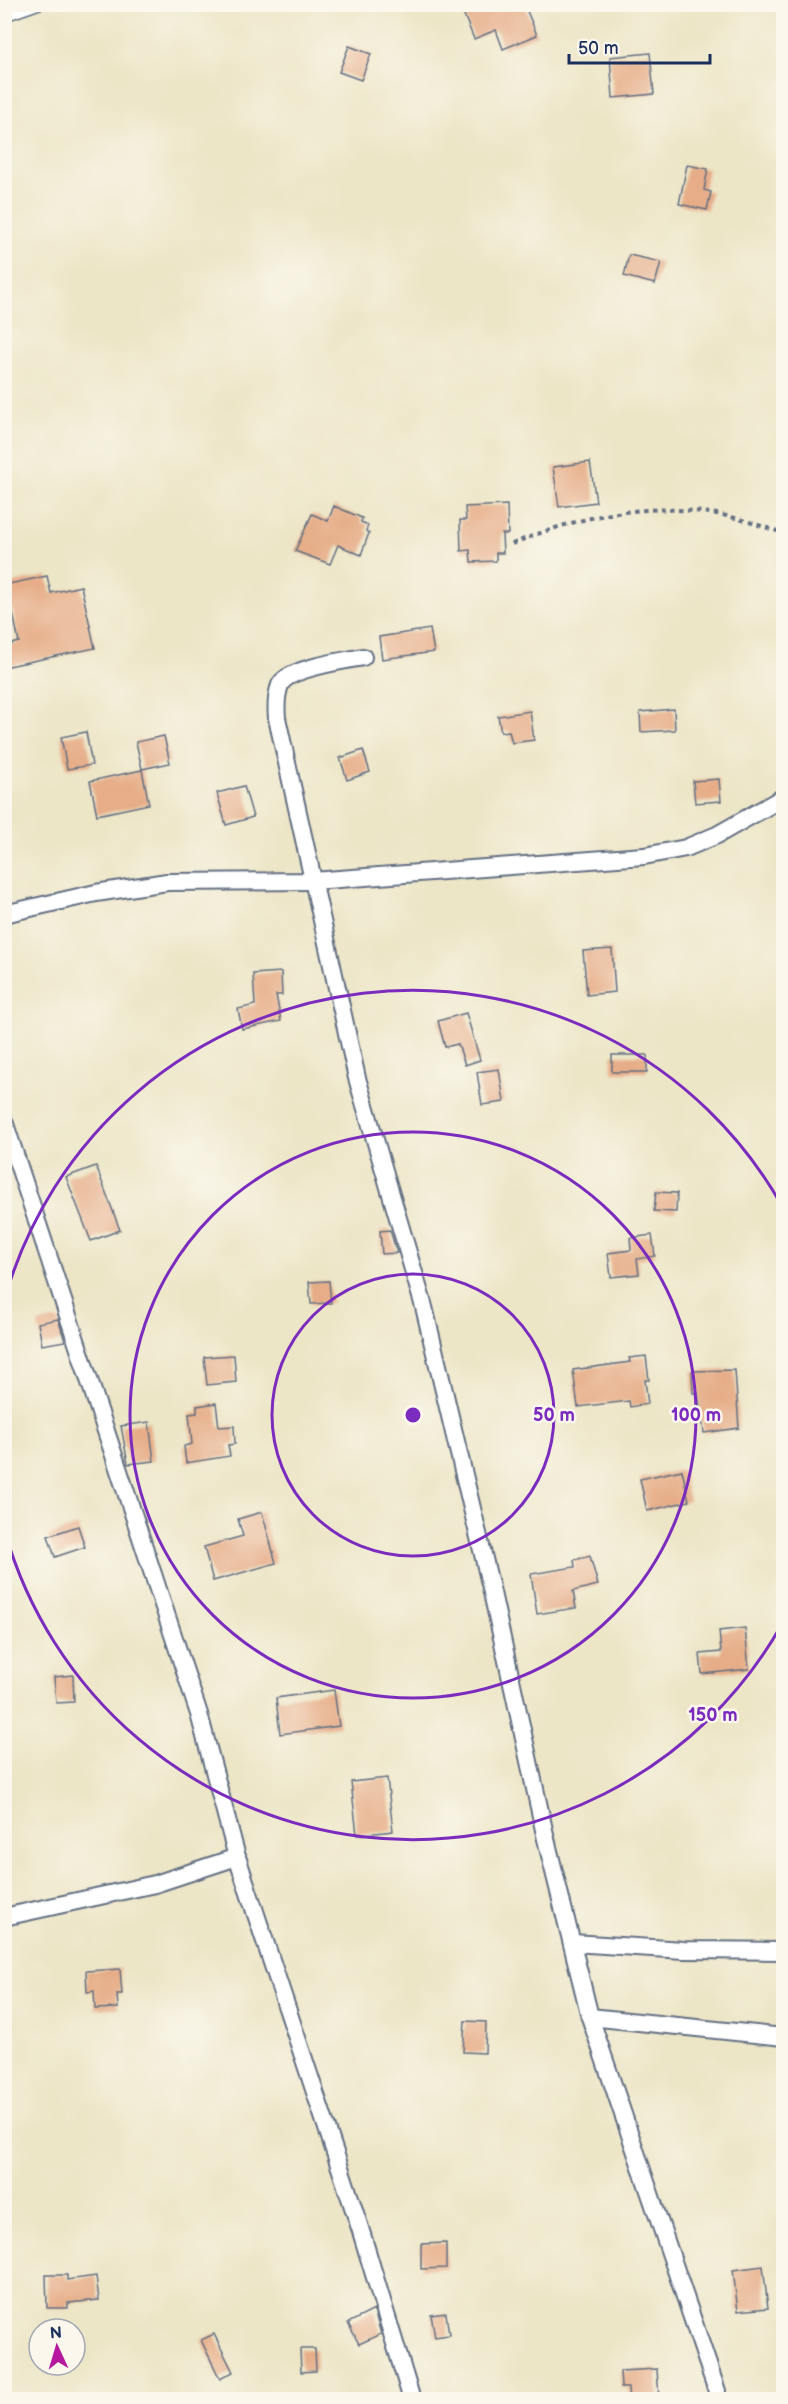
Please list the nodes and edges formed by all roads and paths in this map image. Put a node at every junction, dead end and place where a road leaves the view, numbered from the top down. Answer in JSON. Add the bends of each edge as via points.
{"nodes":[{"id":1,"x":40,"y":4,"type":"edge"},
{"id":2,"x":4,"y":17,"type":"edge"},
{"id":3,"x":783,"y":533,"type":"edge"},
{"id":4,"x":512,"y":544,"type":"dead end"},
{"id":5,"x":363,"y":657,"type":"dead end"},
{"id":6,"x":783,"y":797,"type":"edge"},
{"id":7,"x":314,"y":881,"type":"junction"},
{"id":8,"x":4,"y":914,"type":"edge"},
{"id":9,"x":4,"y":1121,"type":"edge"},
{"id":10,"x":237,"y":1857,"type":"junction"},
{"id":11,"x":4,"y":1917,"type":"edge"},
{"id":12,"x":572,"y":1943,"type":"junction"},
{"id":13,"x":783,"y":1951,"type":"edge"},
{"id":14,"x":590,"y":2017,"type":"junction"},
{"id":15,"x":783,"y":2037,"type":"edge"},
{"id":16,"x":717,"y":2391,"type":"dead end"},
{"id":17,"x":412,"y":2400,"type":"edge"}],
"edges":[{"from":1,"to":2,"type":"lane"},
{"from":3,"to":4,"type":"path","via":[[722,515],[651,509],[592,516]]},
{"from":5,"to":7,"type":"street","via":[[296,672],[281,683],[276,700]]},
{"from":6,"to":7,"type":"street","via":[[717,835],[686,848],[644,856]]},
{"from":7,"to":8,"type":"street","via":[[167,882]]},
{"from":7,"to":12,"type":"street","via":[[357,1078],[424,1307]]},
{"from":9,"to":10,"type":"street","via":[[199,1714]]},
{"from":10,"to":11,"type":"street","via":[[155,1884]]},
{"from":10,"to":17,"type":"street","via":[[360,2228]]},
{"from":12,"to":13,"type":"street"},
{"from":12,"to":14,"type":"street"},
{"from":14,"to":15,"type":"street"},
{"from":14,"to":16,"type":"street"}]}
